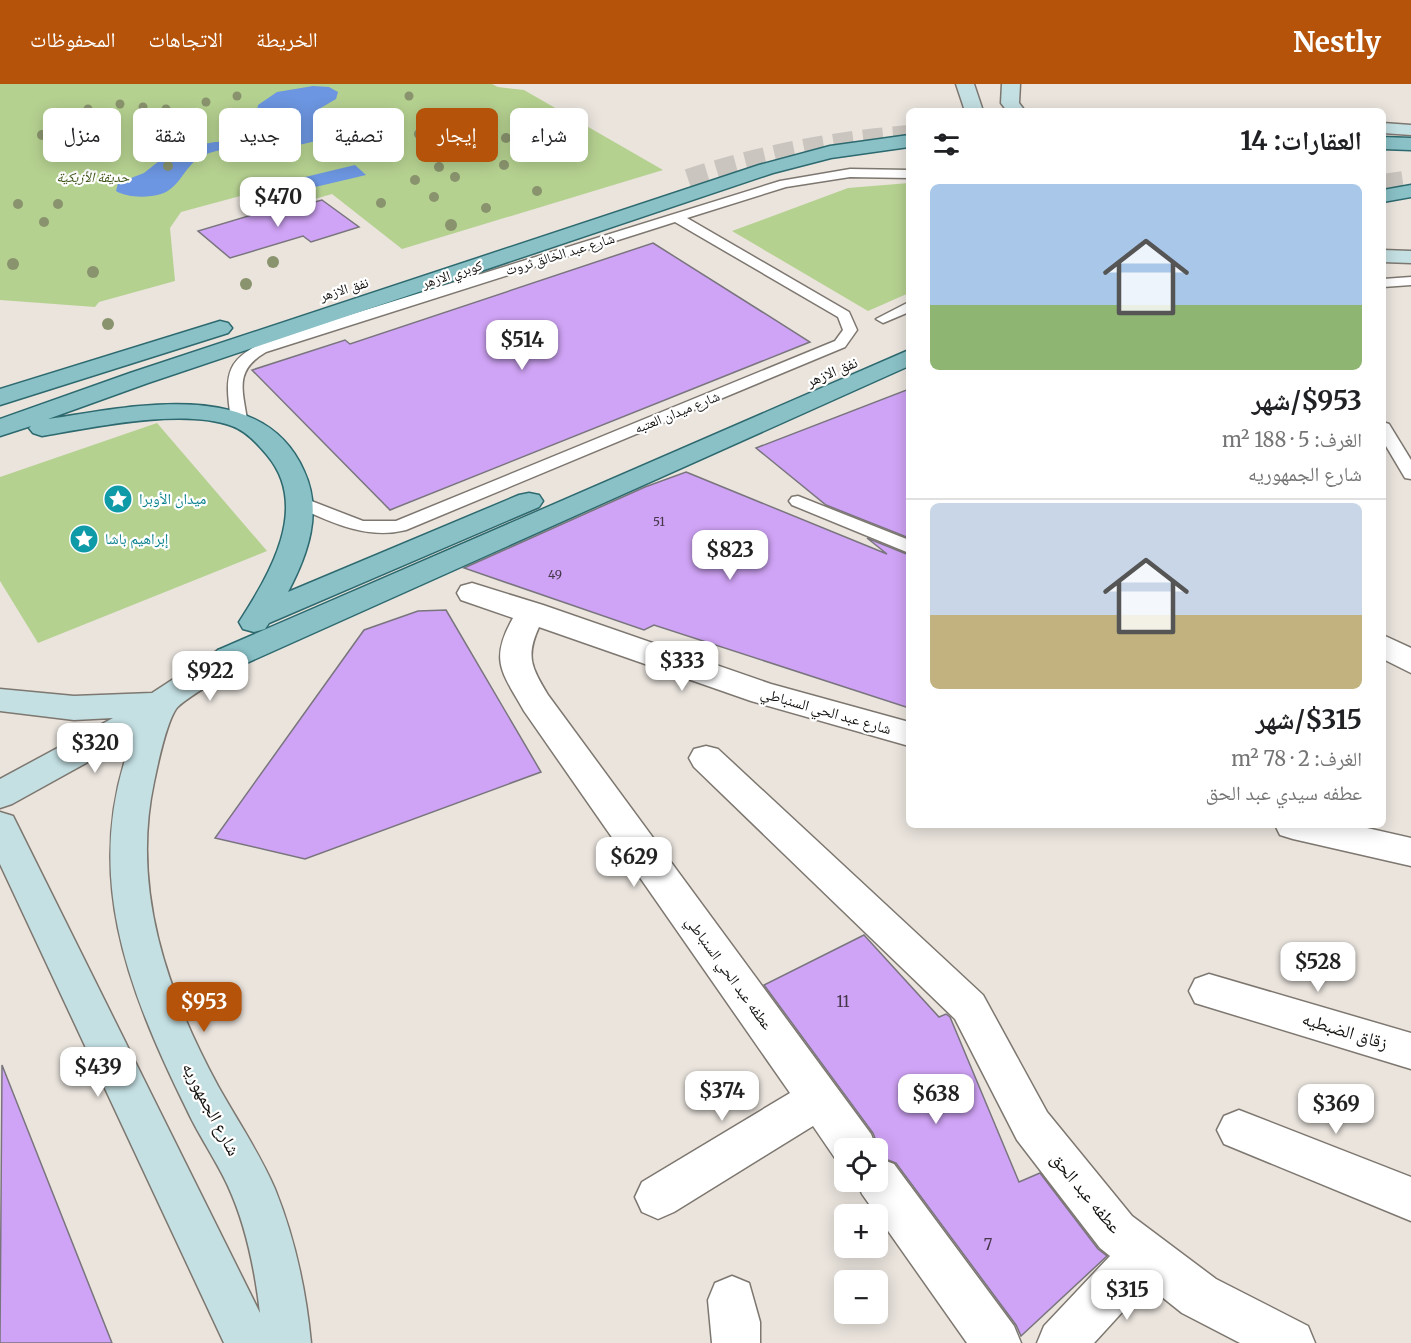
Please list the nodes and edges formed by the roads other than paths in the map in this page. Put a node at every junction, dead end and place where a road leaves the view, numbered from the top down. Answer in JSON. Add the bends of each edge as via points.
{"nodes":[{"id":1,"x":965,"y":84,"type":"edge"},
{"id":2,"x":1011,"y":84,"type":"edge"},
{"id":3,"x":973,"y":108,"type":"edge"},
{"id":4,"x":1014,"y":108,"type":"edge"},
{"id":5,"x":1386,"y":128,"type":"edge"},
{"id":6,"x":1411,"y":130,"type":"edge"},
{"id":7,"x":906,"y":141,"type":"edge"},
{"id":8,"x":1386,"y":143,"type":"edge"},
{"id":9,"x":1411,"y":144,"type":"edge"},
{"id":10,"x":906,"y":174,"type":"edge"},
{"id":11,"x":697,"y":184,"type":"junction"},
{"id":12,"x":1411,"y":190,"type":"edge"},
{"id":13,"x":1386,"y":195,"type":"edge"},
{"id":14,"x":676,"y":218,"type":"junction"},
{"id":15,"x":1411,"y":281,"type":"edge"},
{"id":16,"x":1386,"y":283,"type":"edge"},
{"id":17,"x":906,"y":308,"type":"edge"},
{"id":18,"x":883,"y":319,"type":"dead end"},
{"id":19,"x":906,"y":340,"type":"edge"},
{"id":20,"x":906,"y":358,"type":"edge"},
{"id":21,"x":0,"y":397,"type":"edge"},
{"id":22,"x":239,"y":419,"type":"junction"},
{"id":23,"x":0,"y":428,"type":"edge"},
{"id":24,"x":1386,"y":432,"type":"edge"},
{"id":25,"x":0,"y":434,"type":"edge"},
{"id":26,"x":1411,"y":474,"type":"edge"},
{"id":27,"x":798,"y":501,"type":"dead end"},
{"id":28,"x":301,"y":502,"type":"junction"},
{"id":29,"x":906,"y":546,"type":"edge"},
{"id":30,"x":472,"y":593,"type":"dead end"},
{"id":31,"x":532,"y":612,"type":"junction"},
{"id":32,"x":258,"y":616,"type":"junction"},
{"id":33,"x":1386,"y":647,"type":"edge"},
{"id":34,"x":229,"y":658,"type":"junction"},
{"id":35,"x":1411,"y":662,"type":"edge"},
{"id":36,"x":0,"y":700,"type":"edge"},
{"id":37,"x":162,"y":703,"type":"junction"},
{"id":38,"x":906,"y":733,"type":"edge"},
{"id":39,"x":706,"y":758,"type":"dead end"},
{"id":40,"x":0,"y":795,"type":"edge"},
{"id":41,"x":0,"y":826,"type":"edge"},
{"id":42,"x":1306,"y":828,"type":"edge"},
{"id":43,"x":1411,"y":852,"type":"edge"},
{"id":44,"x":1209,"y":991,"type":"dead end"},
{"id":45,"x":1411,"y":1051,"type":"edge"},
{"id":46,"x":819,"y":1099,"type":"junction"},
{"id":47,"x":1239,"y":1130,"type":"dead end"},
{"id":48,"x":847,"y":1138,"type":"edge"},
{"id":49,"x":887,"y":1192,"type":"edge"},
{"id":50,"x":658,"y":1197,"type":"dead end"},
{"id":51,"x":1411,"y":1199,"type":"edge"},
{"id":52,"x":1144,"y":1254,"type":"junction"},
{"id":53,"x":249,"y":1343,"type":"edge"},
{"id":54,"x":286,"y":1343,"type":"edge"},
{"id":55,"x":997,"y":1343,"type":"edge"},
{"id":56,"x":1062,"y":1343,"type":"edge"},
{"id":57,"x":1291,"y":1343,"type":"edge"}],
"edges":[{"from":1,"to":3,"type":"main road"},
{"from":2,"to":4,"type":"main road","via":[[1010,103]]},
{"from":5,"to":6,"type":"main road"},
{"from":7,"to":11,"type":"main road","name":"كوبري الازهر","via":[[821,154]]},
{"from":8,"to":9,"type":"main road"},
{"from":10,"to":14,"type":"lane","name":"شارع عبد الخالق ثروت","via":[[850,173],[805,179]]},
{"from":11,"to":21,"type":"main road","name":"نفق الازهر"},
{"from":11,"to":23,"type":"main road","name":"كوبري الازهر"},
{"from":12,"to":13,"type":"main road"},
{"from":14,"to":22,"type":"lane","name":"شارع عبد الخالق ثروت","via":[[263,348],[242,362],[233,378]]},
{"from":14,"to":28,"type":"lane","name":"شارع ميدان العتبه","via":[[835,309],[849,322],[847,337],[829,349],[400,526],[362,528]]},
{"from":15,"to":16,"type":"lane"},
{"from":17,"to":18,"type":"lane"},
{"from":19,"to":32,"type":"main road","name":"نفق الازهر"},
{"from":20,"to":34,"type":"main road"},
{"from":22,"to":25,"type":"main road","via":[[190,414],[138,415]]},
{"from":22,"to":28,"type":"main road","via":[[259,432],[288,463]]},
{"from":24,"to":26,"type":"lane"},
{"from":27,"to":29,"type":"lane"},
{"from":28,"to":32,"type":"main road","via":[[292,553]]},
{"from":30,"to":31,"type":"street","name":"شارع عبد الحي السنباطي"},
{"from":31,"to":38,"type":"street","name":"شارع عبد الحي السنباطي","via":[[762,693]]},
{"from":31,"to":46,"type":"street","name":"عطفه عبد الحي السنباطي","via":[[515,641],[512,662],[536,704]]},
{"from":32,"to":34,"type":"main road"},
{"from":33,"to":35,"type":"street"},
{"from":34,"to":37,"type":"main road"},
{"from":36,"to":37,"type":"main road","via":[[74,708]]},
{"from":37,"to":40,"type":"main road"},
{"from":37,"to":54,"type":"main road","name":"شارع الجمهوريه","via":[[138,764],[128,810],[127,889],[135,931],[175,1041],[238,1158],[265,1221],[284,1305]]},
{"from":39,"to":52,"type":"street","name":"عطفه عبد الحق","via":[[969,1007],[1032,1126],[1116,1232]]},
{"from":41,"to":53,"type":"main road"},
{"from":42,"to":43,"type":"street"},
{"from":44,"to":45,"type":"street","name":"زقاق الضبطيه"},
{"from":46,"to":48,"type":"street","name":"عطفه عبد الحي السنباطي"},
{"from":46,"to":50,"type":"street"},
{"from":47,"to":51,"type":"street"},
{"from":49,"to":55,"type":"street"},
{"from":52,"to":56,"type":"street"},
{"from":52,"to":57,"type":"street","name":"عطفه عبد الحق","via":[[1199,1296]]}]}
